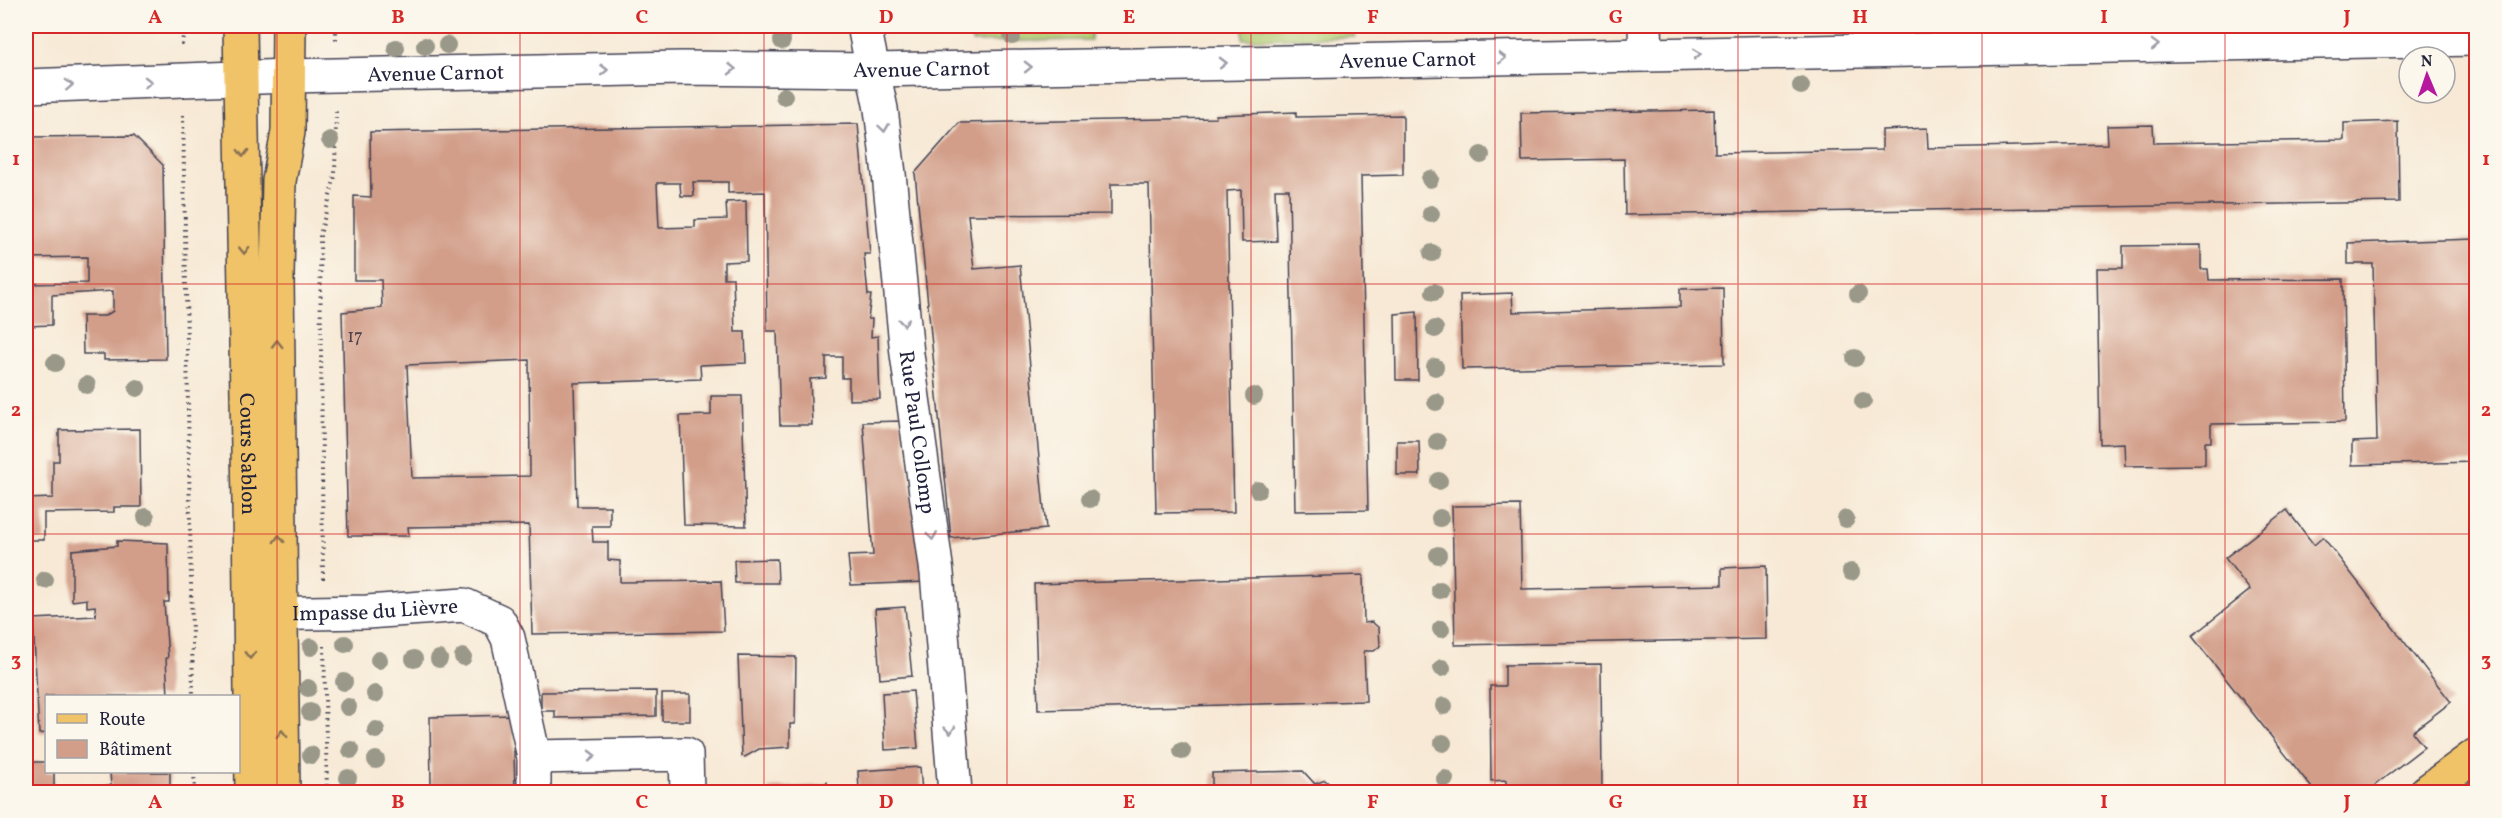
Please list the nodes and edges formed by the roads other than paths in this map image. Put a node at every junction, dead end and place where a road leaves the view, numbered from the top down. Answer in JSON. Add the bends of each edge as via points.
{"nodes":[{"id":1,"x":240,"y":26,"type":"edge"},
{"id":2,"x":289,"y":26,"type":"edge"},
{"id":3,"x":864,"y":26,"type":"edge"},
{"id":4,"x":2476,"y":39,"type":"edge"},
{"id":5,"x":1646,"y":40,"type":"edge"},
{"id":6,"x":874,"y":70,"type":"junction"},
{"id":7,"x":288,"y":76,"type":"junction"},
{"id":8,"x":240,"y":78,"type":"junction"},
{"id":9,"x":26,"y":86,"type":"edge"},
{"id":10,"x":265,"y":614,"type":"junction"},
{"id":11,"x":2476,"y":755,"type":"edge"},
{"id":12,"x":534,"y":757,"type":"junction"},
{"id":13,"x":252,"y":792,"type":"edge"},
{"id":14,"x":283,"y":792,"type":"edge"},
{"id":15,"x":534,"y":792,"type":"edge"},
{"id":16,"x":687,"y":792,"type":"edge"},
{"id":17,"x":955,"y":792,"type":"edge"},
{"id":18,"x":2426,"y":792,"type":"edge"}],
"edges":[{"from":1,"to":8,"type":"main road"},
{"from":2,"to":7,"type":"main road"},
{"from":3,"to":6,"type":"street","name":"Rue Paul Collomp"},
{"from":5,"to":4,"type":"street","name":"Avenue Carnot","one_way":true},
{"from":6,"to":5,"type":"street","name":"Avenue Carnot","one_way":true},
{"from":7,"to":6,"type":"street","name":"Avenue Carnot","one_way":true,"via":[[682,68]]},
{"from":6,"to":17,"type":"street","name":"Rue Paul Collomp","one_way":true,"via":[[937,573]]},
{"from":7,"to":8,"type":"street"},
{"from":10,"to":7,"type":"main road","name":"Cours Sablon","one_way":true,"via":[[279,181],[288,132]]},
{"from":9,"to":8,"type":"street","one_way":true},
{"from":8,"to":10,"type":"main road","name":"Cours Sablon","one_way":true},
{"from":10,"to":12,"type":"street","name":"Impasse du Lièvre","via":[[464,605],[499,621],[508,638]]},
{"from":10,"to":13,"type":"main road","name":"Cours Sablon","one_way":true},
{"from":14,"to":10,"type":"main road","name":"Cours Sablon","one_way":true},
{"from":11,"to":18,"type":"main road"},
{"from":12,"to":15,"type":"street"},
{"from":12,"to":16,"type":"street","one_way":true,"via":[[686,754]]}]}
